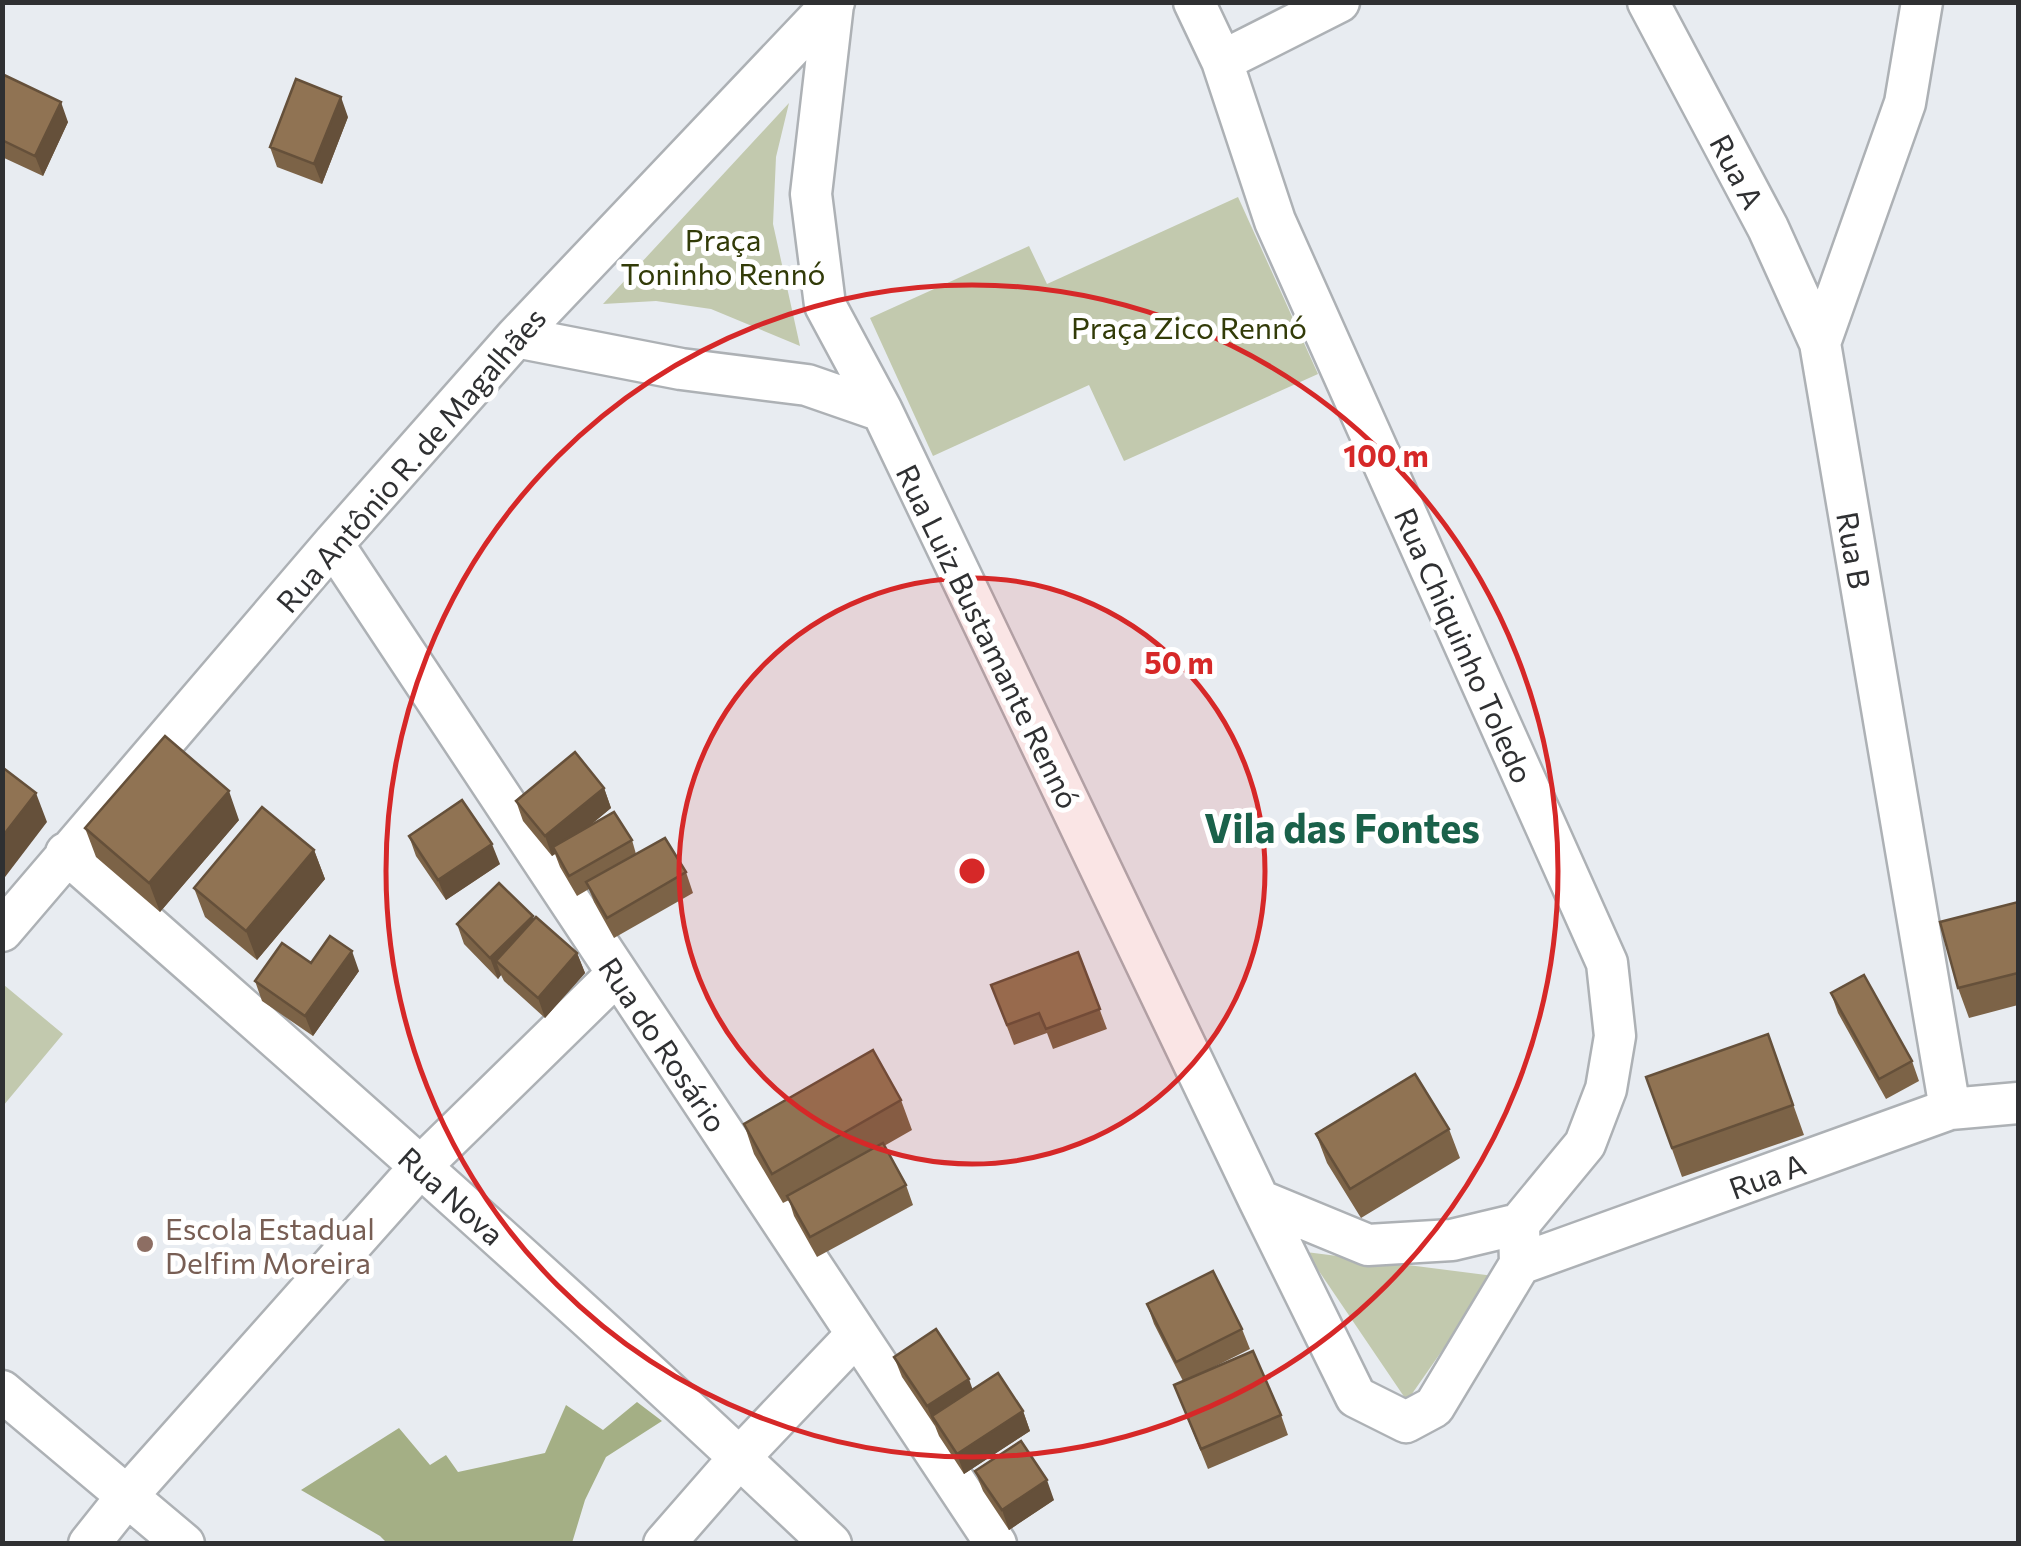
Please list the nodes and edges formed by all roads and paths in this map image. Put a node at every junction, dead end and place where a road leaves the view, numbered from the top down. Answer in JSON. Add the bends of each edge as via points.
{"nodes":[{"id":1,"x":1194,"y":2,"type":"edge"},
{"id":2,"x":1339,"y":2,"type":"edge"},
{"id":3,"x":1648,"y":2,"type":"edge"},
{"id":4,"x":1922,"y":2,"type":"edge"},
{"id":5,"x":833,"y":3,"type":"edge"},
{"id":6,"x":1222,"y":60,"type":"junction"},
{"id":7,"x":516,"y":337,"type":"junction"},
{"id":8,"x":1820,"y":343,"type":"junction"},
{"id":9,"x":882,"y":410,"type":"junction"},
{"id":10,"x":333,"y":544,"type":"junction"},
{"id":11,"x":66,"y":853,"type":"junction"},
{"id":12,"x":2,"y":930,"type":"edge"},
{"id":13,"x":617,"y":974,"type":"junction"},
{"id":14,"x":2018,"y":1104,"type":"edge"},
{"id":15,"x":1950,"y":1108,"type":"junction"},
{"id":16,"x":422,"y":1166,"type":"junction"},
{"id":17,"x":1259,"y":1200,"type":"junction"},
{"id":18,"x":1520,"y":1224,"type":"junction"},
{"id":19,"x":1520,"y":1264,"type":"junction"},
{"id":20,"x":857,"y":1334,"type":"junction"},
{"id":21,"x":2,"y":1391,"type":"edge"},
{"id":22,"x":740,"y":1456,"type":"junction"},
{"id":23,"x":128,"y":1495,"type":"junction"},
{"id":24,"x":89,"y":1544,"type":"edge"},
{"id":25,"x":184,"y":1544,"type":"edge"},
{"id":26,"x":664,"y":1544,"type":"edge"},
{"id":27,"x":831,"y":1544,"type":"edge"},
{"id":28,"x":996,"y":1544,"type":"edge"}],
"edges":[{"from":1,"to":6,"type":"street","name":"Rua Chiquinho Toledo"},
{"from":2,"to":6,"type":"street"},
{"from":3,"to":8,"type":"street","name":"Rua A","via":[[1768,228]]},
{"from":4,"to":8,"type":"street","name":"Rua B","via":[[1905,104]]},
{"from":5,"to":7,"type":"street","name":"Rua Antônio R. de Magalhães"},
{"from":5,"to":9,"type":"street","via":[[810,194],[825,305]]},
{"from":6,"to":18,"type":"street","name":"Rua Chiquinho Toledo","via":[[1275,221],[1607,963],[1615,1036],[1606,1089],[1585,1144]]},
{"from":7,"to":9,"type":"street","via":[[807,385]]},
{"from":7,"to":10,"type":"street","name":"Rua Antônio R. de Magalhães"},
{"from":8,"to":15,"type":"street","name":"Rua B"},
{"from":9,"to":17,"type":"street","name":"Rua Luiz Bustamante Rennó"},
{"from":10,"to":11,"type":"street","name":"Rua Antônio R. de Magalhães"},
{"from":10,"to":13,"type":"street","name":"Rua do Rosário"},
{"from":11,"to":12,"type":"street","name":"Rua Antônio R. de Magalhães"},
{"from":11,"to":16,"type":"street","name":"Rua Nova"},
{"from":13,"to":16,"type":"street"},
{"from":13,"to":20,"type":"street","name":"Rua do Rosário"},
{"from":14,"to":15,"type":"street","name":"Rua A"},
{"from":15,"to":19,"type":"street","name":"Rua A"},
{"from":16,"to":22,"type":"street","name":"Rua Nova"},
{"from":16,"to":23,"type":"street"},
{"from":17,"to":18,"type":"street","via":[[1368,1245],[1452,1240]]},
{"from":17,"to":19,"type":"street","name":"Rua Luiz Bustamante Rennó","via":[[1356,1396],[1406,1422],[1434,1407]]},
{"from":18,"to":19,"type":"street"},
{"from":20,"to":22,"type":"street"},
{"from":20,"to":28,"type":"street","name":"Rua do Rosário"},
{"from":21,"to":23,"type":"street"},
{"from":22,"to":26,"type":"street"},
{"from":22,"to":27,"type":"street","name":"Rua Nova"},
{"from":23,"to":24,"type":"street"},
{"from":23,"to":25,"type":"street"}]}
